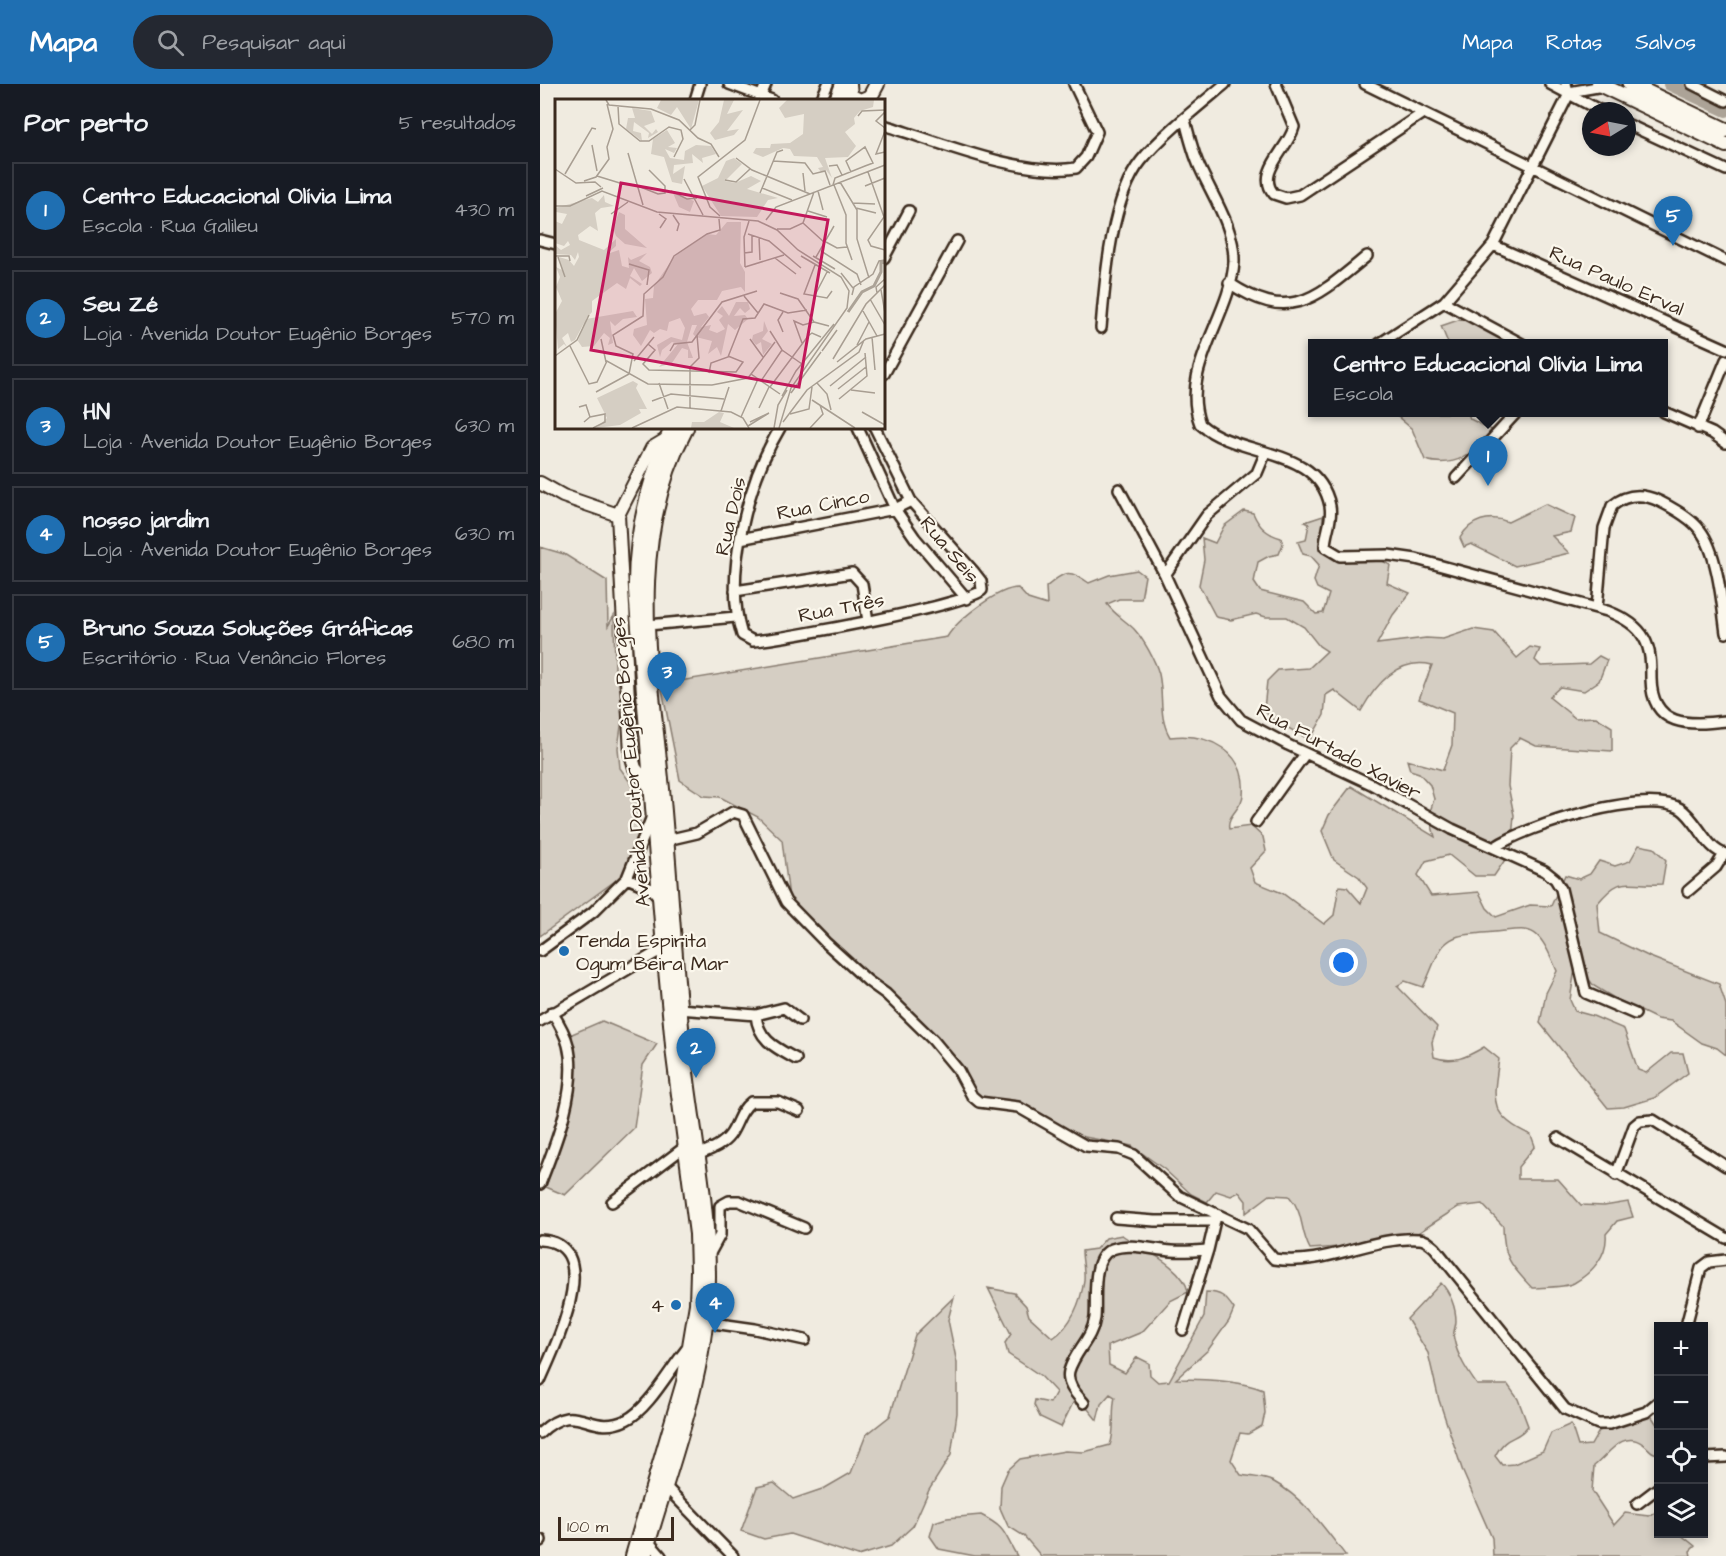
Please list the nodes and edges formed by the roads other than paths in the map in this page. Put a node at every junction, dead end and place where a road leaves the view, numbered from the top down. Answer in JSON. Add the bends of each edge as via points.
{"nodes":[{"id":1,"x":700,"y":84,"type":"edge"},
{"id":2,"x":729,"y":84,"type":"edge"},
{"id":3,"x":766,"y":84,"type":"edge"},
{"id":4,"x":828,"y":84,"type":"edge"},
{"id":5,"x":843,"y":84,"type":"edge"},
{"id":6,"x":849,"y":84,"type":"edge"},
{"id":7,"x":877,"y":84,"type":"edge"},
{"id":8,"x":884,"y":84,"type":"edge"},
{"id":9,"x":1074,"y":84,"type":"edge"},
{"id":10,"x":1225,"y":84,"type":"edge"},
{"id":11,"x":1276,"y":84,"type":"edge"},
{"id":12,"x":1365,"y":84,"type":"edge"},
{"id":13,"x":1550,"y":84,"type":"edge"},
{"id":14,"x":1630,"y":84,"type":"edge"},
{"id":15,"x":1692,"y":84,"type":"edge"},
{"id":16,"x":1601,"y":85,"type":"edge"},
{"id":17,"x":1568,"y":90,"type":"edge"},
{"id":18,"x":761,"y":96,"type":"junction"},
{"id":19,"x":695,"y":99,"type":"edge"},
{"id":20,"x":769,"y":99,"type":"edge"},
{"id":21,"x":821,"y":99,"type":"edge"},
{"id":22,"x":837,"y":99,"type":"edge"},
{"id":23,"x":856,"y":99,"type":"edge"},
{"id":24,"x":865,"y":99,"type":"edge"},
{"id":25,"x":878,"y":99,"type":"edge"},
{"id":26,"x":1726,"y":101,"type":"edge"},
{"id":27,"x":1587,"y":102,"type":"edge"},
{"id":28,"x":1423,"y":113,"type":"junction"},
{"id":29,"x":1185,"y":120,"type":"junction"},
{"id":30,"x":885,"y":125,"type":"edge"},
{"id":31,"x":1636,"y":128,"type":"edge"},
{"id":32,"x":1726,"y":130,"type":"edge"},
{"id":33,"x":1726,"y":145,"type":"edge"},
{"id":34,"x":1532,"y":168,"type":"junction"},
{"id":35,"x":1726,"y":170,"type":"edge"},
{"id":36,"x":909,"y":211,"type":"dead end"},
{"id":37,"x":540,"y":240,"type":"edge"},
{"id":38,"x":957,"y":241,"type":"dead end"},
{"id":39,"x":555,"y":244,"type":"edge"},
{"id":40,"x":1492,"y":245,"type":"junction"},
{"id":41,"x":885,"y":256,"type":"edge"},
{"id":42,"x":1367,"y":256,"type":"dead end"},
{"id":43,"x":1726,"y":261,"type":"edge"},
{"id":44,"x":1229,"y":283,"type":"junction"},
{"id":45,"x":1444,"y":302,"type":"junction"},
{"id":46,"x":1101,"y":328,"type":"dead end"},
{"id":47,"x":1387,"y":339,"type":"edge"},
{"id":48,"x":1513,"y":339,"type":"edge"},
{"id":49,"x":1726,"y":349,"type":"edge"},
{"id":50,"x":1726,"y":360,"type":"edge"},
{"id":51,"x":885,"y":372,"type":"edge"},
{"id":52,"x":1723,"y":374,"type":"edge"},
{"id":53,"x":1668,"y":414,"type":"edge"},
{"id":54,"x":1512,"y":417,"type":"edge"},
{"id":55,"x":1698,"y":428,"type":"junction"},
{"id":56,"x":686,"y":429,"type":"edge"},
{"id":57,"x":779,"y":429,"type":"edge"},
{"id":58,"x":858,"y":429,"type":"edge"},
{"id":59,"x":875,"y":429,"type":"edge"},
{"id":60,"x":669,"y":433,"type":"edge"},
{"id":61,"x":1726,"y":443,"type":"edge"},
{"id":62,"x":1264,"y":454,"type":"junction"},
{"id":63,"x":1456,"y":478,"type":"dead end"},
{"id":64,"x":540,"y":483,"type":"edge"},
{"id":65,"x":1119,"y":489,"type":"dead end"},
{"id":66,"x":911,"y":501,"type":"junction"},
{"id":67,"x":895,"y":509,"type":"junction"},
{"id":68,"x":618,"y":515,"type":"junction"},
{"id":69,"x":740,"y":538,"type":"junction"},
{"id":70,"x":1165,"y":575,"type":"junction"},
{"id":71,"x":735,"y":591,"type":"junction"},
{"id":72,"x":967,"y":598,"type":"junction"},
{"id":73,"x":1597,"y":608,"type":"junction"},
{"id":74,"x":736,"y":617,"type":"junction"},
{"id":75,"x":868,"y":621,"type":"junction"},
{"id":76,"x":648,"y":625,"type":"junction"},
{"id":77,"x":1726,"y":633,"type":"edge"},
{"id":78,"x":1726,"y":722,"type":"edge"},
{"id":79,"x":1305,"y":754,"type":"junction"},
{"id":80,"x":650,"y":787,"type":"junction"},
{"id":81,"x":653,"y":814,"type":"junction"},
{"id":82,"x":1256,"y":822,"type":"dead end"},
{"id":83,"x":667,"y":840,"type":"junction"},
{"id":84,"x":1495,"y":847,"type":"junction"},
{"id":85,"x":1725,"y":854,"type":"edge"},
{"id":86,"x":627,"y":878,"type":"junction"},
{"id":87,"x":1688,"y":891,"type":"dead end"},
{"id":88,"x":661,"y":899,"type":"junction"},
{"id":89,"x":664,"y":948,"type":"junction"},
{"id":90,"x":540,"y":951,"type":"edge"},
{"id":91,"x":679,"y":1009,"type":"junction"},
{"id":92,"x":552,"y":1012,"type":"junction"},
{"id":93,"x":1635,"y":1014,"type":"dead end"},
{"id":94,"x":756,"y":1015,"type":"junction"},
{"id":95,"x":800,"y":1020,"type":"dead end"},
{"id":96,"x":540,"y":1021,"type":"edge"},
{"id":97,"x":796,"y":1059,"type":"dead end"},
{"id":98,"x":799,"y":1111,"type":"dead end"},
{"id":99,"x":1558,"y":1138,"type":"dead end"},
{"id":100,"x":686,"y":1146,"type":"junction"},
{"id":101,"x":697,"y":1155,"type":"junction"},
{"id":102,"x":1726,"y":1166,"type":"edge"},
{"id":103,"x":1616,"y":1175,"type":"junction"},
{"id":104,"x":540,"y":1184,"type":"edge"},
{"id":105,"x":612,"y":1203,"type":"dead end"},
{"id":106,"x":1116,"y":1218,"type":"dead end"},
{"id":107,"x":1215,"y":1218,"type":"junction"},
{"id":108,"x":804,"y":1228,"type":"dead end"},
{"id":109,"x":1726,"y":1238,"type":"edge"},
{"id":110,"x":540,"y":1240,"type":"edge"},
{"id":111,"x":1209,"y":1250,"type":"junction"},
{"id":112,"x":707,"y":1257,"type":"junction"},
{"id":113,"x":1726,"y":1260,"type":"edge"},
{"id":114,"x":706,"y":1322,"type":"junction"},
{"id":115,"x":1687,"y":1322,"type":"edge"},
{"id":116,"x":1183,"y":1330,"type":"dead end"},
{"id":117,"x":805,"y":1340,"type":"dead end"},
{"id":118,"x":692,"y":1342,"type":"junction"},
{"id":119,"x":540,"y":1382,"type":"edge"},
{"id":120,"x":1084,"y":1403,"type":"dead end"},
{"id":121,"x":1654,"y":1406,"type":"edge"},
{"id":122,"x":540,"y":1433,"type":"edge"},
{"id":123,"x":1726,"y":1457,"type":"edge"},
{"id":124,"x":1708,"y":1458,"type":"edge"},
{"id":125,"x":665,"y":1486,"type":"junction"},
{"id":126,"x":1654,"y":1492,"type":"edge"},
{"id":127,"x":1637,"y":1504,"type":"dead end"},
{"id":128,"x":648,"y":1541,"type":"junction"},
{"id":129,"x":633,"y":1556,"type":"edge"},
{"id":130,"x":644,"y":1556,"type":"edge"},
{"id":131,"x":661,"y":1556,"type":"edge"},
{"id":132,"x":733,"y":1556,"type":"edge"}],
"edges":[{"from":1,"to":19,"type":"street"},
{"from":2,"to":18,"type":"street"},
{"from":3,"to":18,"type":"street"},
{"from":4,"to":21,"type":"street"},
{"from":5,"to":22,"type":"highway"},
{"from":6,"to":23,"type":"highway","via":[[850,96]]},
{"from":7,"to":24,"type":"highway"},
{"from":8,"to":25,"type":"highway"},
{"from":9,"to":30,"type":"street","via":[[1097,132],[1086,157],[1076,168],[1043,168],[991,158]]},
{"from":10,"to":29,"type":"street"},
{"from":11,"to":28,"type":"street","via":[[1294,127],[1290,142],[1269,172],[1268,185],[1274,194],[1286,198],[1300,195]]},
{"from":12,"to":28,"type":"street"},
{"from":13,"to":17,"type":"street"},
{"from":14,"to":32,"type":"highway"},
{"from":15,"to":26,"type":"street"},
{"from":16,"to":17,"type":"street"},
{"from":16,"to":33,"type":"highway"},
{"from":17,"to":27,"type":"street"},
{"from":17,"to":34,"type":"street"},
{"from":18,"to":20,"type":"street"},
{"from":28,"to":34,"type":"street"},
{"from":29,"to":44,"type":"street","via":[[1199,166],[1230,234],[1234,262]]},
{"from":29,"to":46,"type":"street","via":[[1140,161],[1122,192]]},
{"from":31,"to":35,"type":"street"},
{"from":34,"to":40,"type":"street"},
{"from":34,"to":43,"type":"street"},
{"from":36,"to":41,"type":"street"},
{"from":37,"to":39,"type":"street"},
{"from":38,"to":51,"type":"street"},
{"from":40,"to":45,"type":"street"},
{"from":40,"to":49,"type":"street","name":"Rua Paulo Erval"},
{"from":42,"to":44,"type":"street","via":[[1319,292],[1291,305],[1257,301]]},
{"from":44,"to":62,"type":"street","via":[[1197,378],[1196,413],[1206,429]]},
{"from":45,"to":47,"type":"street"},
{"from":45,"to":48,"type":"street"},
{"from":50,"to":52,"type":"street"},
{"from":52,"to":55,"type":"street"},
{"from":53,"to":55,"type":"street"},
{"from":54,"to":63,"type":"street"},
{"from":55,"to":61,"type":"street"},
{"from":56,"to":76,"type":"highway","name":"Avenida Doutor Eugênio Borges","via":[[668,465],[651,529],[647,558]]},
{"from":57,"to":69,"type":"street","name":"Rua Dois","via":[[760,467]]},
{"from":58,"to":67,"type":"street","name":"Rua Seis"},
{"from":59,"to":66,"type":"street","name":"Rua Seis"},
{"from":60,"to":68,"type":"main road","via":[[652,448]]},
{"from":60,"to":80,"type":"highway","name":"Avenida Doutor Eugênio Borges","via":[[644,507],[635,567]]},
{"from":62,"to":70,"type":"street","via":[[1257,473],[1207,515]]},
{"from":62,"to":73,"type":"street","via":[[1300,464],[1318,482],[1330,509],[1326,547],[1335,554],[1405,557]]},
{"from":64,"to":68,"type":"main road","via":[[563,496]]},
{"from":65,"to":70,"type":"street","name":"Rua Furtado Xavier"},
{"from":66,"to":67,"type":"street","name":"Rua Cinco"},
{"from":66,"to":72,"type":"street","name":"Rua Seis","via":[[981,581],[980,592]]},
{"from":67,"to":69,"type":"street","name":"Rua Cinco"},
{"from":67,"to":72,"type":"street","name":"Rua Seis"},
{"from":68,"to":80,"type":"main road","via":[[632,754],[635,768]]},
{"from":69,"to":71,"type":"street","name":"Rua Dois"},
{"from":70,"to":79,"type":"street","name":"Rua Furtado Xavier","via":[[1226,705],[1241,720]]},
{"from":71,"to":74,"type":"street","name":"Rua Dois"},
{"from":71,"to":75,"type":"street","via":[[852,573],[862,584]]},
{"from":72,"to":75,"type":"street","name":"Rua Três"},
{"from":73,"to":77,"type":"street","via":[[1604,528],[1612,506],[1630,496],[1646,497],[1673,509],[1701,531],[1713,564]]},
{"from":73,"to":78,"type":"street","via":[[1620,616],[1643,635],[1650,654],[1654,698],[1666,717],[1690,724]]},
{"from":74,"to":75,"type":"street","name":"Rua Três","via":[[742,635],[753,641]]},
{"from":74,"to":76,"type":"street"},
{"from":76,"to":83,"type":"highway","name":"Avenida Doutor Eugênio Borges"},
{"from":79,"to":82,"type":"street"},
{"from":79,"to":84,"type":"street","name":"Rua Furtado Xavier","via":[[1371,784],[1443,825]]},
{"from":80,"to":81,"type":"highway","name":"Avenida Doutor Eugênio Borges"},
{"from":81,"to":86,"type":"street"},
{"from":81,"to":88,"type":"highway","name":"Avenida Doutor Eugênio Borges"},
{"from":83,"to":91,"type":"highway","name":"Avenida Doutor Eugênio Borges"},
{"from":83,"to":107,"type":"street","via":[[697,833],[733,812],[743,815],[786,902],[933,1040],[979,1102],[1018,1107],[1086,1146],[1119,1149],[1134,1155],[1179,1196]]},
{"from":84,"to":85,"type":"street","via":[[1533,827],[1568,816],[1661,803],[1684,811]]},
{"from":84,"to":93,"type":"street","name":"Rua Furtado Xavier","via":[[1526,860],[1555,879],[1564,899],[1586,993]]},
{"from":85,"to":87,"type":"street"},
{"from":86,"to":88,"type":"street","via":[[652,889]]},
{"from":86,"to":90,"type":"street","via":[[593,912]]},
{"from":88,"to":89,"type":"highway","name":"Avenida Doutor Eugênio Borges"},
{"from":89,"to":92,"type":"street"},
{"from":89,"to":100,"type":"highway","name":"Avenida Doutor Eugênio Borges"},
{"from":91,"to":94,"type":"street"},
{"from":91,"to":101,"type":"highway","name":"Avenida Doutor Eugênio Borges"},
{"from":92,"to":96,"type":"street"},
{"from":92,"to":104,"type":"street","via":[[569,1047],[569,1080],[558,1137]]},
{"from":94,"to":95,"type":"street","via":[[784,1008]]},
{"from":94,"to":97,"type":"street","via":[[758,1030],[764,1038]]},
{"from":98,"to":101,"type":"street","via":[[778,1102],[751,1102],[723,1143]]},
{"from":99,"to":103,"type":"street"},
{"from":100,"to":105,"type":"street"},
{"from":100,"to":118,"type":"highway","name":"Avenida Doutor Eugênio Borges","via":[[697,1234],[697,1304]]},
{"from":101,"to":112,"type":"highway","name":"Avenida Doutor Eugênio Borges"},
{"from":102,"to":103,"type":"street","via":[[1653,1120],[1647,1120],[1634,1126]]},
{"from":103,"to":109,"type":"street"},
{"from":106,"to":107,"type":"street"},
{"from":107,"to":111,"type":"street"},
{"from":107,"to":121,"type":"street","via":[[1248,1229],[1274,1259],[1291,1262],[1425,1240],[1565,1409],[1598,1424],[1609,1424]]},
{"from":108,"to":112,"type":"street","via":[[739,1201],[729,1201],[720,1206],[720,1236]]},
{"from":110,"to":119,"type":"street","via":[[555,1240],[565,1248],[574,1268],[558,1337]]},
{"from":111,"to":116,"type":"street"},
{"from":111,"to":120,"type":"street","via":[[1174,1252],[1128,1247],[1106,1253],[1099,1264],[1091,1335],[1069,1372],[1074,1392]]},
{"from":112,"to":114,"type":"highway","name":"Avenida Doutor Eugênio Borges"},
{"from":113,"to":115,"type":"street","via":[[1709,1262],[1701,1268]]},
{"from":114,"to":117,"type":"street"},
{"from":114,"to":125,"type":"highway","name":"Avenida Doutor Eugênio Borges","via":[[693,1394]]},
{"from":118,"to":122,"type":"street","via":[[644,1407],[627,1419],[600,1426],[565,1416]]},
{"from":118,"to":129,"type":"highway","name":"Avenida Doutor Eugênio Borges","via":[[676,1415]]},
{"from":123,"to":124,"type":"street"},
{"from":125,"to":128,"type":"highway","name":"Avenida Doutor Eugênio Borges"},
{"from":125,"to":132,"type":"street"},
{"from":126,"to":127,"type":"street"},
{"from":128,"to":130,"type":"highway","name":"Avenida Doutor Eugênio Borges"},
{"from":128,"to":131,"type":"street"}]}
